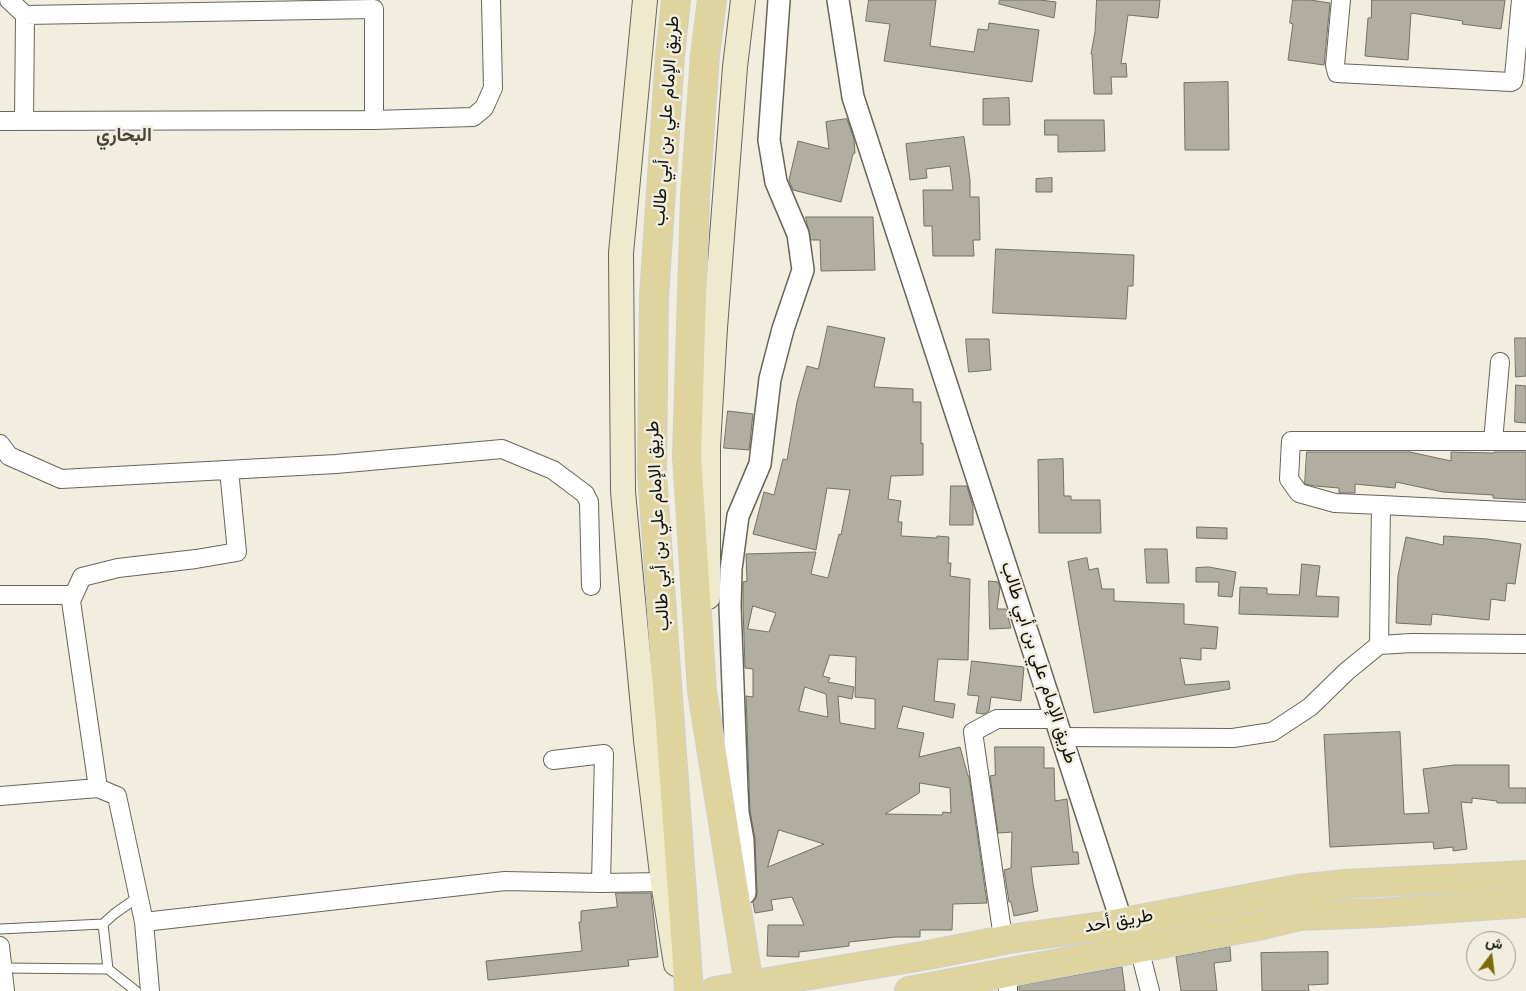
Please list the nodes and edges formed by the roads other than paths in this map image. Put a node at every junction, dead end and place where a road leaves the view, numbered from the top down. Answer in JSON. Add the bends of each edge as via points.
{"nodes":[{"id":1,"x":9,"y":0,"type":"edge"},
{"id":2,"x":491,"y":0,"type":"edge"},
{"id":3,"x":645,"y":0,"type":"edge"},
{"id":4,"x":676,"y":0,"type":"edge"},
{"id":5,"x":712,"y":0,"type":"edge"},
{"id":6,"x":743,"y":0,"type":"edge"},
{"id":7,"x":779,"y":0,"type":"edge"},
{"id":8,"x":838,"y":0,"type":"edge"},
{"id":9,"x":1341,"y":0,"type":"edge"},
{"id":10,"x":1521,"y":0,"type":"edge"},
{"id":11,"x":25,"y":15,"type":"junction"},
{"id":12,"x":1522,"y":38,"type":"edge"},
{"id":13,"x":24,"y":120,"type":"junction"},
{"id":14,"x":374,"y":120,"type":"junction"},
{"id":15,"x":0,"y":121,"type":"edge"},
{"id":16,"x":1500,"y":362,"type":"dead end"},
{"id":17,"x":1526,"y":441,"type":"edge"},
{"id":18,"x":1493,"y":442,"type":"junction"},
{"id":19,"x":0,"y":444,"type":"edge"},
{"id":20,"x":229,"y":470,"type":"junction"},
{"id":21,"x":1381,"y":505,"type":"junction"},
{"id":22,"x":1526,"y":512,"type":"edge"},
{"id":23,"x":591,"y":586,"type":"dead end"},
{"id":24,"x":0,"y":595,"type":"edge"},
{"id":25,"x":73,"y":596,"type":"junction"},
{"id":26,"x":1526,"y":644,"type":"edge"},
{"id":27,"x":1378,"y":645,"type":"junction"},
{"id":28,"x":702,"y":691,"type":"junction"},
{"id":29,"x":1059,"y":728,"type":"junction"},
{"id":30,"x":553,"y":760,"type":"dead end"},
{"id":31,"x":98,"y":788,"type":"junction"},
{"id":32,"x":0,"y":796,"type":"edge"},
{"id":33,"x":1526,"y":876,"type":"edge"},
{"id":34,"x":663,"y":882,"type":"junction"},
{"id":35,"x":601,"y":883,"type":"junction"},
{"id":36,"x":138,"y":897,"type":"junction"},
{"id":37,"x":1526,"y":903,"type":"edge"},
{"id":38,"x":144,"y":922,"type":"junction"},
{"id":39,"x":1122,"y":923,"type":"junction"},
{"id":40,"x":103,"y":924,"type":"junction"},
{"id":41,"x":0,"y":929,"type":"edge"},
{"id":42,"x":1008,"y":939,"type":"junction"},
{"id":43,"x":0,"y":946,"type":"edge"},
{"id":44,"x":1139,"y":948,"type":"junction"},
{"id":45,"x":2,"y":968,"type":"junction"},
{"id":46,"x":108,"y":968,"type":"junction"},
{"id":47,"x":1008,"y":982,"type":"edge"},
{"id":48,"x":750,"y":988,"type":"edge"},
{"id":49,"x":5,"y":991,"type":"edge"},
{"id":50,"x":136,"y":991,"type":"edge"},
{"id":51,"x":150,"y":991,"type":"edge"},
{"id":52,"x":688,"y":991,"type":"edge"},
{"id":53,"x":715,"y":991,"type":"edge"},
{"id":54,"x":909,"y":991,"type":"edge"},
{"id":55,"x":1150,"y":991,"type":"edge"}],
"edges":[{"from":1,"to":11,"type":"street"},
{"from":2,"to":14,"type":"street","via":[[493,88],[484,108],[473,117]]},
{"from":3,"to":34,"type":"main road","via":[[621,253],[622,452],[645,730]]},
{"from":4,"to":52,"type":"main road","name":"طريق الإمام علي بن أبي طالب","via":[[654,297],[652,473]]},
{"from":5,"to":28,"type":"main road","name":"طريق الإمام علي بن أبي طالب","via":[[695,197],[686,457]]},
{"from":6,"to":28,"type":"main road","via":[[715,328],[708,446],[708,598]]},
{"from":7,"to":48,"type":"street","via":[[770,140],[776,182],[798,234],[803,270],[770,379],[760,464],[738,516],[731,569],[737,791]]},
{"from":8,"to":29,"type":"street","name":"طريق الإمام علي بن أبي طالب","via":[[854,98]]},
{"from":9,"to":12,"type":"street","via":[[1335,65],[1341,74],[1512,82]]},
{"from":10,"to":12,"type":"street"},
{"from":11,"to":13,"type":"street"},
{"from":11,"to":14,"type":"street","via":[[374,9]]},
{"from":13,"to":14,"type":"street"},
{"from":13,"to":15,"type":"street"},
{"from":16,"to":18,"type":"street"},
{"from":17,"to":18,"type":"street"},
{"from":18,"to":21,"type":"street","via":[[1291,441],[1289,478],[1299,493],[1335,504]]},
{"from":19,"to":20,"type":"street","via":[[9,456],[61,478]]},
{"from":20,"to":23,"type":"street","via":[[502,449],[553,470],[585,494],[589,502]]},
{"from":20,"to":25,"type":"street","via":[[238,552],[118,568],[82,577]]},
{"from":21,"to":22,"type":"street"},
{"from":21,"to":27,"type":"street"},
{"from":24,"to":25,"type":"street"},
{"from":25,"to":31,"type":"street"},
{"from":26,"to":27,"type":"street"},
{"from":27,"to":29,"type":"street","via":[[1310,707],[1272,732],[1233,738]]},
{"from":28,"to":48,"type":"main road","name":"طريق الإمام علي بن أبي طالب"},
{"from":29,"to":39,"type":"street","name":"طريق الإمام علي بن أبي طالب"},
{"from":29,"to":42,"type":"street","via":[[997,718],[973,732],[1002,931]]},
{"from":30,"to":35,"type":"street","via":[[604,754]]},
{"from":31,"to":32,"type":"street"},
{"from":31,"to":36,"type":"street","via":[[117,796]]},
{"from":33,"to":39,"type":"main road","name":"طريق أحد","via":[[1298,889]]},
{"from":34,"to":35,"type":"street"},
{"from":34,"to":52,"type":"main road","via":[[677,970]]},
{"from":35,"to":38,"type":"street","via":[[505,881]]},
{"from":36,"to":38,"type":"street"},
{"from":36,"to":40,"type":"lane"},
{"from":37,"to":44,"type":"main road","name":"طريق أحد","via":[[1300,916]]},
{"from":38,"to":51,"type":"street"},
{"from":39,"to":42,"type":"main road","name":"طريق أحد"},
{"from":40,"to":41,"type":"lane"},
{"from":40,"to":46,"type":"lane"},
{"from":42,"to":48,"type":"main road","name":"طريق أحد"},
{"from":43,"to":45,"type":"street"},
{"from":44,"to":47,"type":"main road","name":"طريق أحد"},
{"from":44,"to":55,"type":"street"},
{"from":45,"to":46,"type":"lane"},
{"from":45,"to":49,"type":"street"},
{"from":46,"to":50,"type":"lane"},
{"from":47,"to":54,"type":"main road","name":"طريق أحد"},
{"from":48,"to":53,"type":"main road","name":"طريق أحد"}]}
